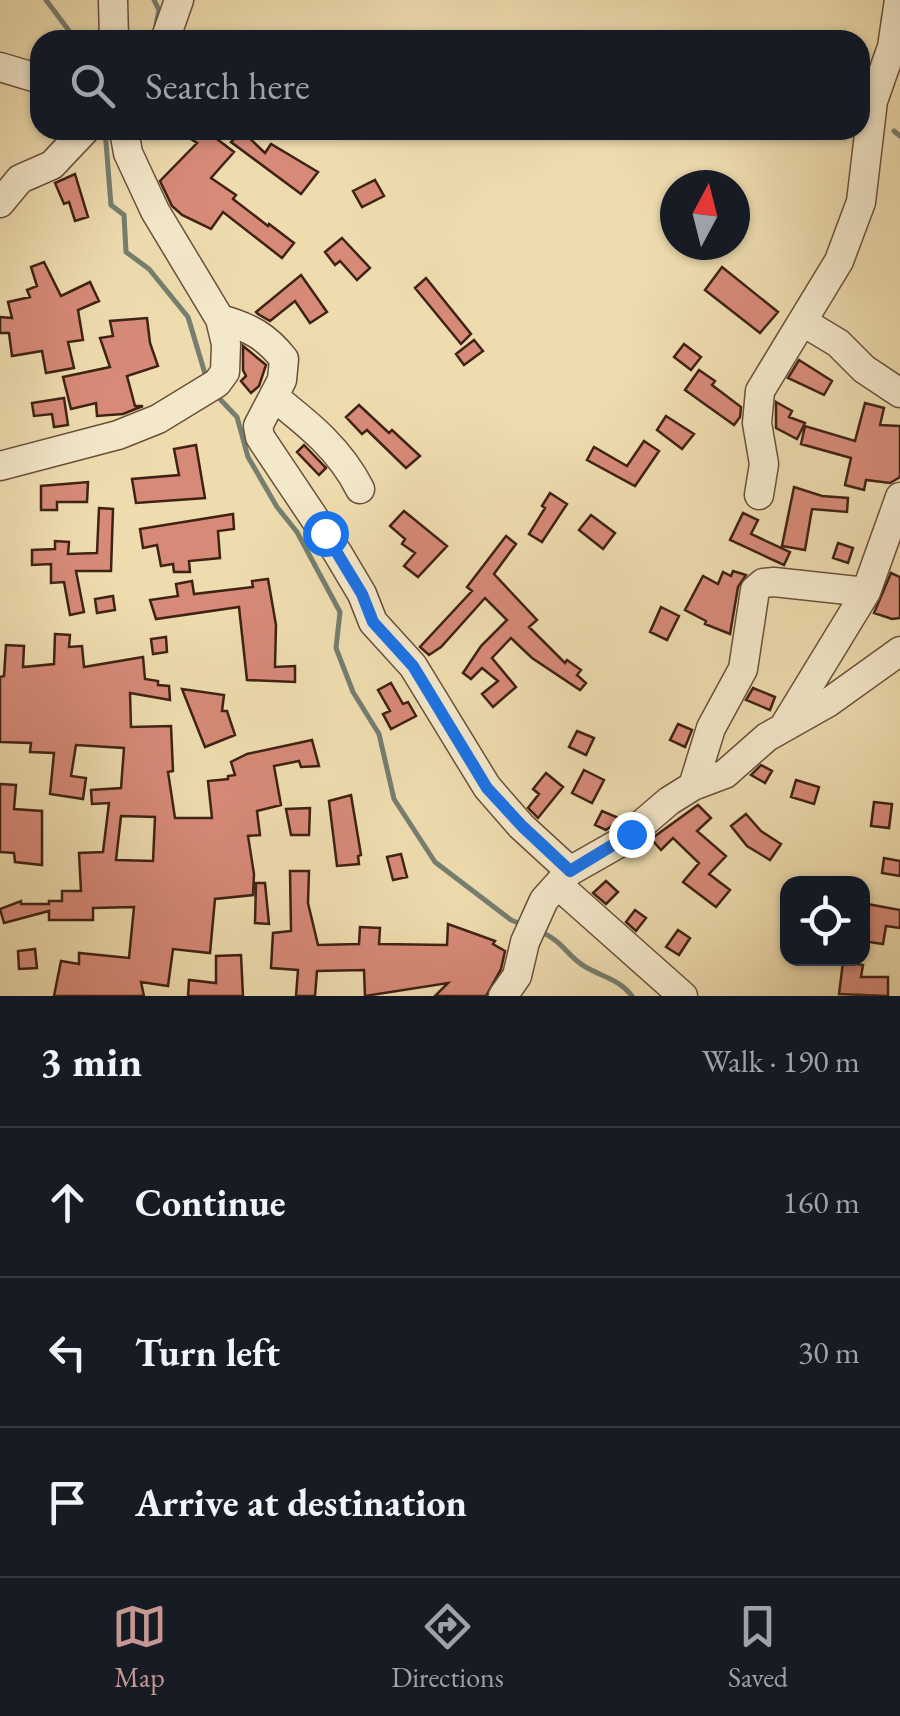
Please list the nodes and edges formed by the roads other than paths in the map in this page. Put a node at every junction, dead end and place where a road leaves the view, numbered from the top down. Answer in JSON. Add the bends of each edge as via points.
{"nodes":[{"id":1,"x":112,"y":0,"type":"edge"},
{"id":2,"x":180,"y":0,"type":"edge"},
{"id":3,"x":899,"y":0,"type":"edge"},
{"id":4,"x":114,"y":30,"type":"edge"},
{"id":5,"x":169,"y":30,"type":"edge"},
{"id":6,"x":0,"y":67,"type":"edge"},
{"id":7,"x":30,"y":76,"type":"edge"},
{"id":8,"x":870,"y":117,"type":"edge"},
{"id":9,"x":76,"y":140,"type":"edge"},
{"id":10,"x":126,"y":140,"type":"edge"},
{"id":11,"x":868,"y":140,"type":"edge"},
{"id":12,"x":0,"y":203,"type":"edge"},
{"id":13,"x":220,"y":318,"type":"junction"},
{"id":14,"x":803,"y":322,"type":"junction"},
{"id":15,"x":900,"y":392,"type":"edge"},
{"id":16,"x":274,"y":397,"type":"junction"},
{"id":17,"x":0,"y":466,"type":"edge"},
{"id":18,"x":360,"y":489,"type":"dead end"},
{"id":19,"x":759,"y":496,"type":"dead end"},
{"id":20,"x":900,"y":497,"type":"edge"},
{"id":21,"x":866,"y":592,"type":"junction"},
{"id":22,"x":900,"y":650,"type":"edge"},
{"id":23,"x":785,"y":725,"type":"junction"},
{"id":24,"x":693,"y":786,"type":"junction"},
{"id":25,"x":564,"y":878,"type":"junction"},
{"id":26,"x":503,"y":996,"type":"edge"},
{"id":27,"x":683,"y":996,"type":"edge"}],
"edges":[{"from":1,"to":4,"type":"street"},
{"from":2,"to":5,"type":"street"},
{"from":3,"to":8,"type":"street"},
{"from":6,"to":7,"type":"street"},
{"from":9,"to":12,"type":"street"},
{"from":10,"to":13,"type":"street","via":[[155,211]]},
{"from":11,"to":14,"type":"street","via":[[860,202],[838,261]]},
{"from":13,"to":16,"type":"street","via":[[258,333],[284,359]]},
{"from":13,"to":17,"type":"street","via":[[225,372],[188,403],[118,435]]},
{"from":14,"to":15,"type":"street"},
{"from":14,"to":19,"type":"street","via":[[756,406],[764,464]]},
{"from":16,"to":18,"type":"street","via":[[320,434]]},
{"from":16,"to":25,"type":"street","via":[[258,426],[260,437],[338,552],[373,622],[440,705],[496,800]]},
{"from":20,"to":21,"type":"street"},
{"from":21,"to":23,"type":"street"},
{"from":21,"to":24,"type":"street","via":[[774,582],[755,590],[743,669],[711,728]]},
{"from":22,"to":23,"type":"street"},
{"from":23,"to":24,"type":"street","via":[[725,774]]},
{"from":24,"to":25,"type":"street"},
{"from":25,"to":26,"type":"street","via":[[544,900]]},
{"from":25,"to":27,"type":"street"}]}
